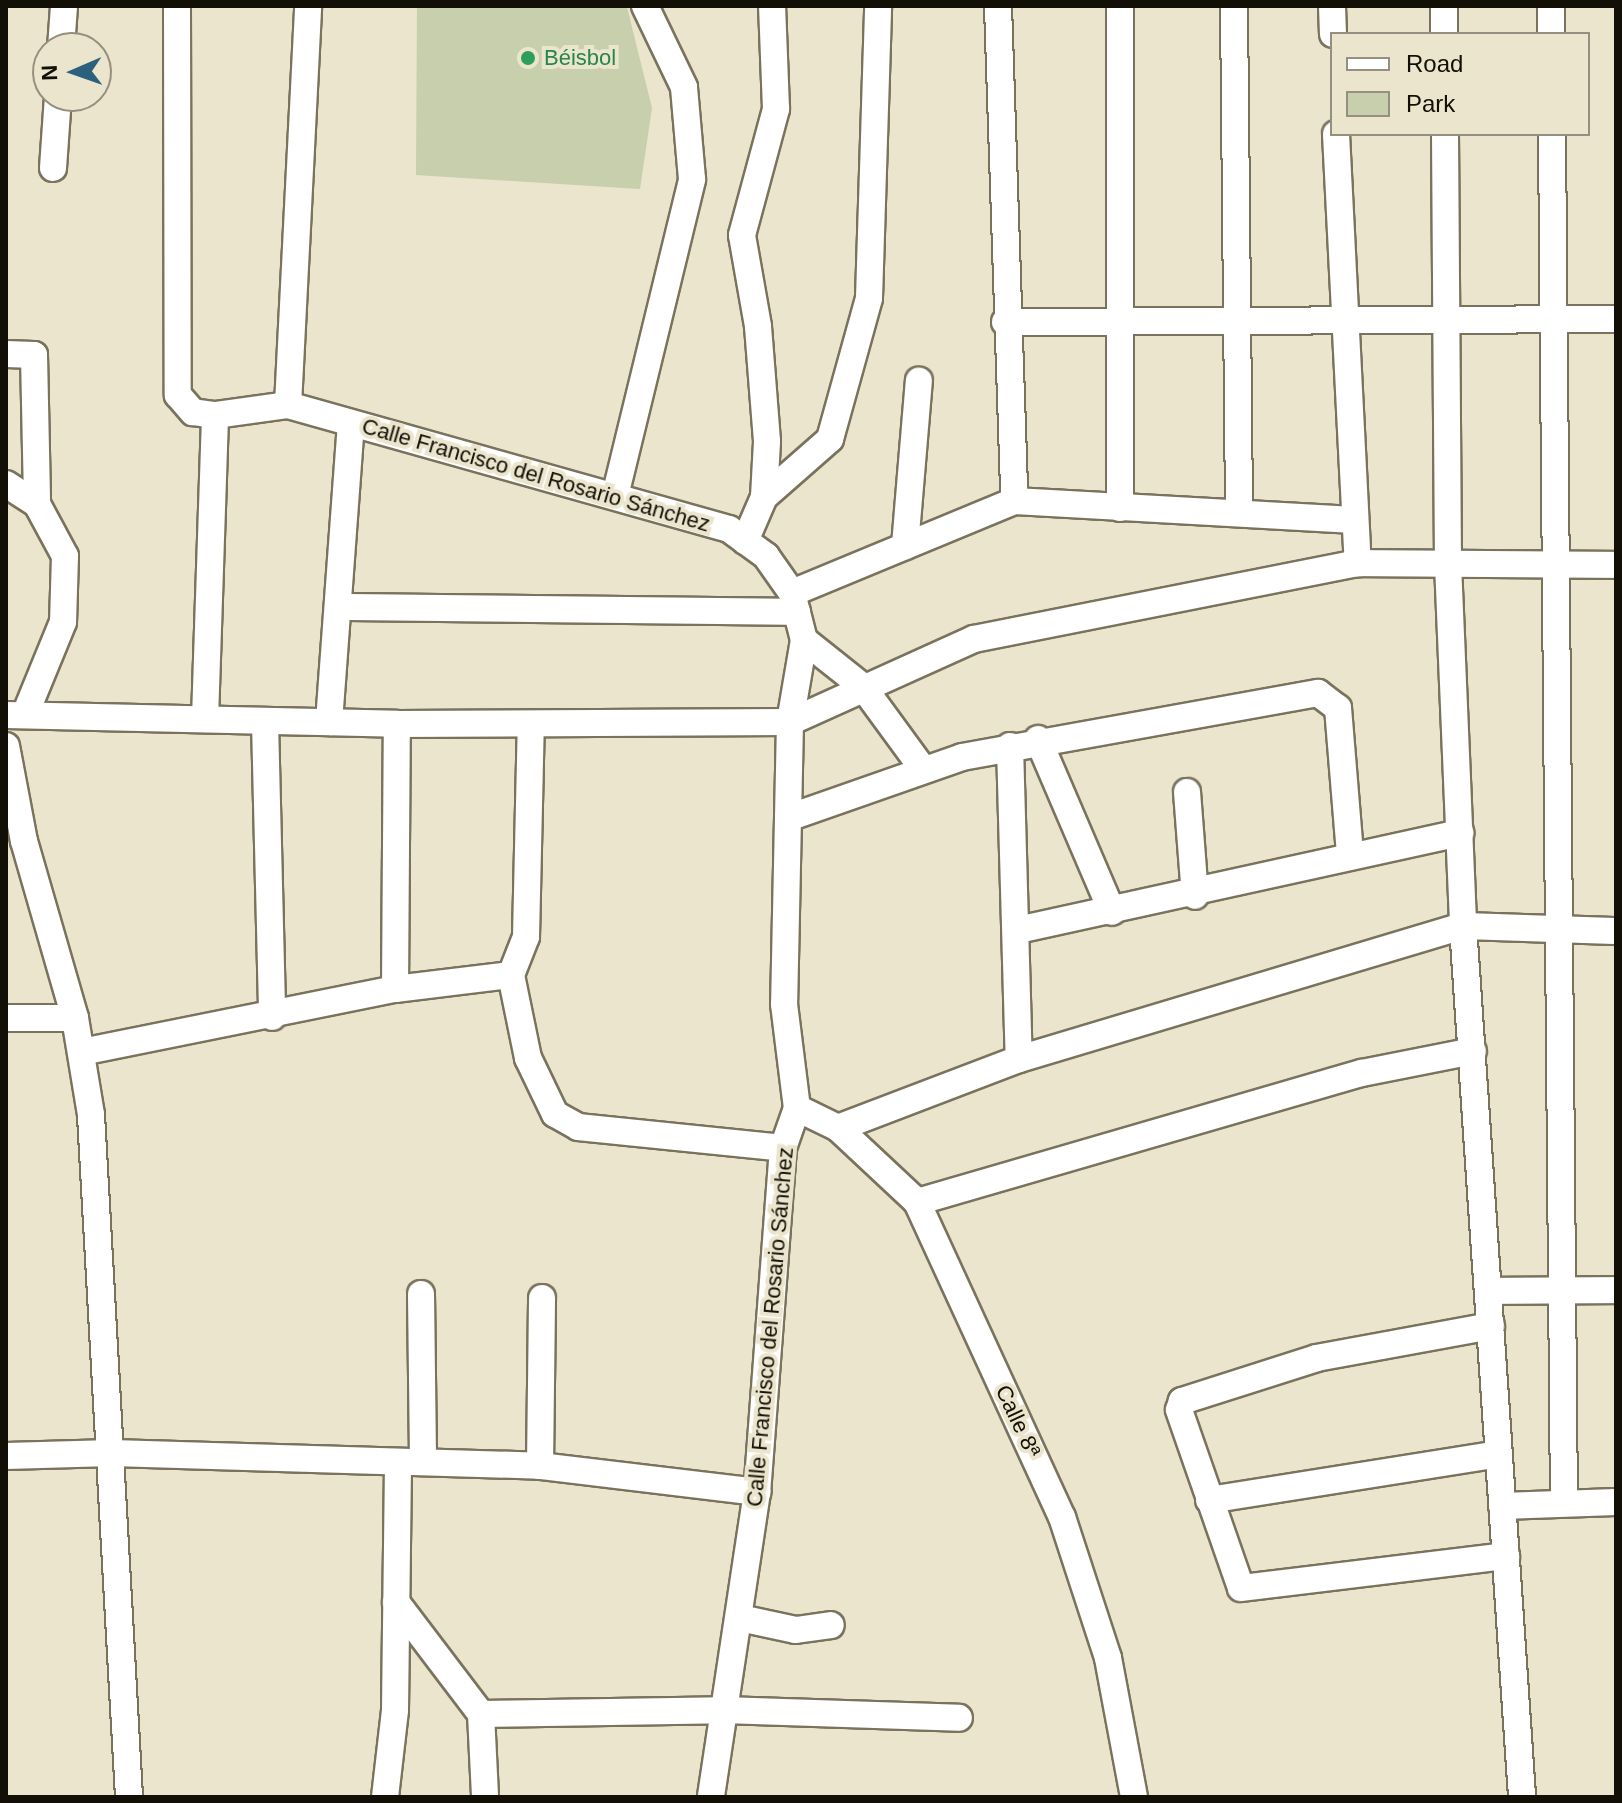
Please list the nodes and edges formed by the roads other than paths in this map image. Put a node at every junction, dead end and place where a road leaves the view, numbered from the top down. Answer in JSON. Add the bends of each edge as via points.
{"nodes":[{"id":1,"x":64,"y":6,"type":"edge"},
{"id":2,"x":177,"y":6,"type":"edge"},
{"id":3,"x":308,"y":6,"type":"edge"},
{"id":4,"x":645,"y":6,"type":"edge"},
{"id":5,"x":772,"y":6,"type":"edge"},
{"id":6,"x":878,"y":6,"type":"edge"},
{"id":7,"x":998,"y":6,"type":"edge"},
{"id":8,"x":1120,"y":6,"type":"edge"},
{"id":9,"x":1234,"y":6,"type":"edge"},
{"id":10,"x":1332,"y":6,"type":"edge"},
{"id":11,"x":1444,"y":6,"type":"edge"},
{"id":12,"x":1551,"y":6,"type":"edge"},
{"id":13,"x":62,"y":32,"type":"edge"},
{"id":14,"x":1333,"y":32,"type":"edge"},
{"id":15,"x":1444,"y":32,"type":"edge"},
{"id":16,"x":1551,"y":32,"type":"edge"},
{"id":17,"x":57,"y":112,"type":"edge"},
{"id":18,"x":1336,"y":136,"type":"edge"},
{"id":19,"x":1445,"y":136,"type":"edge"},
{"id":20,"x":1552,"y":136,"type":"edge"},
{"id":21,"x":53,"y":168,"type":"dead end"},
{"id":22,"x":1616,"y":319,"type":"edge"},
{"id":23,"x":1447,"y":320,"type":"junction"},
{"id":24,"x":1554,"y":320,"type":"junction"},
{"id":25,"x":1237,"y":321,"type":"junction"},
{"id":26,"x":1005,"y":322,"type":"junction"},
{"id":27,"x":1123,"y":322,"type":"junction"},
{"id":28,"x":1342,"y":325,"type":"junction"},
{"id":29,"x":6,"y":354,"type":"edge"},
{"id":30,"x":919,"y":381,"type":"dead end"},
{"id":31,"x":288,"y":405,"type":"junction"},
{"id":32,"x":215,"y":415,"type":"junction"},
{"id":33,"x":351,"y":424,"type":"junction"},
{"id":34,"x":6,"y":484,"type":"edge"},
{"id":35,"x":615,"y":496,"type":"junction"},
{"id":36,"x":764,"y":497,"type":"junction"},
{"id":37,"x":1014,"y":501,"type":"junction"},
{"id":38,"x":37,"y":504,"type":"junction"},
{"id":39,"x":1120,"y":508,"type":"junction"},
{"id":40,"x":1239,"y":512,"type":"junction"},
{"id":41,"x":1354,"y":520,"type":"junction"},
{"id":42,"x":745,"y":541,"type":"junction"},
{"id":43,"x":905,"y":546,"type":"junction"},
{"id":44,"x":1358,"y":563,"type":"junction"},
{"id":45,"x":1448,"y":564,"type":"junction"},
{"id":46,"x":1556,"y":565,"type":"junction"},
{"id":47,"x":1616,"y":565,"type":"edge"},
{"id":48,"x":794,"y":603,"type":"junction"},
{"id":49,"x":338,"y":607,"type":"junction"},
{"id":50,"x":804,"y":640,"type":"junction"},
{"id":51,"x":863,"y":687,"type":"junction"},
{"id":52,"x":16,"y":713,"type":"edge"},
{"id":53,"x":205,"y":719,"type":"junction"},
{"id":54,"x":265,"y":722,"type":"junction"},
{"id":55,"x":329,"y":722,"type":"junction"},
{"id":56,"x":790,"y":722,"type":"junction"},
{"id":57,"x":397,"y":724,"type":"junction"},
{"id":58,"x":531,"y":724,"type":"junction"},
{"id":59,"x":1038,"y":739,"type":"junction"},
{"id":60,"x":6,"y":746,"type":"edge"},
{"id":61,"x":1010,"y":746,"type":"junction"},
{"id":62,"x":923,"y":769,"type":"junction"},
{"id":63,"x":1187,"y":792,"type":"dead end"},
{"id":64,"x":788,"y":818,"type":"junction"},
{"id":65,"x":1461,"y":833,"type":"junction"},
{"id":66,"x":1350,"y":853,"type":"junction"},
{"id":67,"x":1195,"y":896,"type":"junction"},
{"id":68,"x":1112,"y":912,"type":"junction"},
{"id":69,"x":1463,"y":926,"type":"junction"},
{"id":70,"x":1018,"y":930,"type":"junction"},
{"id":71,"x":1559,"y":931,"type":"junction"},
{"id":72,"x":1616,"y":931,"type":"edge"},
{"id":73,"x":511,"y":975,"type":"junction"},
{"id":74,"x":395,"y":989,"type":"junction"},
{"id":75,"x":272,"y":1017,"type":"junction"},
{"id":76,"x":6,"y":1018,"type":"edge"},
{"id":77,"x":75,"y":1018,"type":"junction"},
{"id":78,"x":1473,"y":1051,"type":"junction"},
{"id":79,"x":82,"y":1052,"type":"junction"},
{"id":80,"x":1019,"y":1059,"type":"junction"},
{"id":81,"x":797,"y":1108,"type":"junction"},
{"id":82,"x":838,"y":1128,"type":"junction"},
{"id":83,"x":783,"y":1148,"type":"junction"},
{"id":84,"x":917,"y":1202,"type":"junction"},
{"id":85,"x":1562,"y":1290,"type":"junction"},
{"id":86,"x":1616,"y":1290,"type":"edge"},
{"id":87,"x":1488,"y":1291,"type":"junction"},
{"id":88,"x":421,"y":1294,"type":"dead end"},
{"id":89,"x":542,"y":1298,"type":"dead end"},
{"id":90,"x":1491,"y":1326,"type":"junction"},
{"id":91,"x":112,"y":1453,"type":"junction"},
{"id":92,"x":1498,"y":1454,"type":"junction"},
{"id":93,"x":6,"y":1456,"type":"edge"},
{"id":94,"x":410,"y":1462,"type":"junction"},
{"id":95,"x":540,"y":1466,"type":"junction"},
{"id":96,"x":757,"y":1492,"type":"junction"},
{"id":97,"x":1209,"y":1500,"type":"junction"},
{"id":98,"x":1564,"y":1502,"type":"junction"},
{"id":99,"x":1616,"y":1502,"type":"edge"},
{"id":100,"x":1502,"y":1506,"type":"junction"},
{"id":101,"x":1506,"y":1556,"type":"junction"},
{"id":102,"x":396,"y":1602,"type":"junction"},
{"id":103,"x":740,"y":1618,"type":"junction"},
{"id":104,"x":831,"y":1625,"type":"dead end"},
{"id":105,"x":723,"y":1710,"type":"junction"},
{"id":106,"x":481,"y":1714,"type":"junction"},
{"id":107,"x":959,"y":1718,"type":"dead end"},
{"id":108,"x":129,"y":1797,"type":"edge"},
{"id":109,"x":385,"y":1797,"type":"edge"},
{"id":110,"x":485,"y":1797,"type":"edge"},
{"id":111,"x":711,"y":1797,"type":"edge"},
{"id":112,"x":1134,"y":1797,"type":"edge"},
{"id":113,"x":1522,"y":1797,"type":"edge"}],
"edges":[{"from":1,"to":13,"type":"street"},
{"from":2,"to":32,"type":"street","via":[[178,395],[193,412]]},
{"from":3,"to":31,"type":"street"},
{"from":4,"to":35,"type":"street","via":[[684,87],[692,179]]},
{"from":5,"to":36,"type":"street","via":[[776,109],[742,235],[758,326],[767,441]]},
{"from":6,"to":36,"type":"street","via":[[869,298],[830,439]]},
{"from":7,"to":26,"type":"street"},
{"from":8,"to":27,"type":"street"},
{"from":9,"to":25,"type":"street"},
{"from":10,"to":14,"type":"street"},
{"from":11,"to":15,"type":"street"},
{"from":12,"to":16,"type":"street"},
{"from":17,"to":21,"type":"street"},
{"from":18,"to":28,"type":"street"},
{"from":19,"to":23,"type":"street"},
{"from":20,"to":24,"type":"street"},
{"from":22,"to":24,"type":"street"},
{"from":23,"to":24,"type":"street"},
{"from":23,"to":28,"type":"street"},
{"from":23,"to":45,"type":"street"},
{"from":24,"to":46,"type":"street"},
{"from":25,"to":27,"type":"street"},
{"from":25,"to":28,"type":"street"},
{"from":25,"to":40,"type":"street"},
{"from":26,"to":27,"type":"street"},
{"from":26,"to":37,"type":"street"},
{"from":27,"to":39,"type":"street"},
{"from":28,"to":41,"type":"street"},
{"from":29,"to":38,"type":"street","via":[[34,355]]},
{"from":30,"to":43,"type":"street"},
{"from":31,"to":32,"type":"street"},
{"from":31,"to":33,"type":"street","name":"Calle Francisco del Rosario Sánchez"},
{"from":32,"to":53,"type":"street"},
{"from":33,"to":35,"type":"street","name":"Calle Francisco del Rosario Sánchez"},
{"from":33,"to":49,"type":"street"},
{"from":34,"to":38,"type":"street"},
{"from":35,"to":42,"type":"street","name":"Calle Francisco del Rosario Sánchez","via":[[729,529]]},
{"from":36,"to":42,"type":"street"},
{"from":37,"to":39,"type":"street"},
{"from":37,"to":43,"type":"street"},
{"from":38,"to":52,"type":"street","via":[[65,556],[63,622]]},
{"from":39,"to":40,"type":"street"},
{"from":40,"to":41,"type":"street"},
{"from":41,"to":44,"type":"street"},
{"from":42,"to":48,"type":"street","name":"Calle Francisco del Rosario Sánchez","via":[[766,556]]},
{"from":43,"to":48,"type":"street"},
{"from":44,"to":45,"type":"street"},
{"from":44,"to":51,"type":"street","via":[[974,639]]},
{"from":45,"to":46,"type":"street"},
{"from":45,"to":65,"type":"street"},
{"from":46,"to":47,"type":"street"},
{"from":46,"to":71,"type":"street"},
{"from":48,"to":49,"type":"street"},
{"from":48,"to":50,"type":"street","name":"Calle Francisco del Rosario Sánchez"},
{"from":49,"to":55,"type":"street"},
{"from":50,"to":51,"type":"street"},
{"from":50,"to":56,"type":"street","name":"Calle Francisco del Rosario Sánchez"},
{"from":51,"to":56,"type":"street"},
{"from":51,"to":62,"type":"street"},
{"from":52,"to":53,"type":"street"},
{"from":53,"to":54,"type":"street"},
{"from":54,"to":55,"type":"street"},
{"from":54,"to":75,"type":"street"},
{"from":55,"to":57,"type":"street"},
{"from":56,"to":58,"type":"street"},
{"from":56,"to":64,"type":"street","name":"Calle Francisco del Rosario Sánchez"},
{"from":57,"to":58,"type":"street"},
{"from":57,"to":74,"type":"street"},
{"from":58,"to":73,"type":"street","via":[[526,937]]},
{"from":59,"to":61,"type":"street"},
{"from":59,"to":66,"type":"street","via":[[1318,693],[1338,708]]},
{"from":59,"to":68,"type":"street"},
{"from":60,"to":77,"type":"street","via":[[24,841]]},
{"from":61,"to":62,"type":"street"},
{"from":61,"to":70,"type":"street"},
{"from":62,"to":64,"type":"street"},
{"from":63,"to":67,"type":"street"},
{"from":64,"to":81,"type":"street","name":"Calle Francisco del Rosario Sánchez","via":[[784,1004]]},
{"from":65,"to":66,"type":"street"},
{"from":65,"to":69,"type":"street"},
{"from":66,"to":67,"type":"street"},
{"from":67,"to":68,"type":"street"},
{"from":68,"to":70,"type":"street"},
{"from":69,"to":71,"type":"street"},
{"from":69,"to":78,"type":"street"},
{"from":69,"to":80,"type":"street"},
{"from":70,"to":80,"type":"street"},
{"from":71,"to":72,"type":"street"},
{"from":71,"to":85,"type":"street"},
{"from":73,"to":74,"type":"street"},
{"from":73,"to":83,"type":"street","via":[[528,1058],[555,1114],[578,1127]]},
{"from":74,"to":75,"type":"street"},
{"from":75,"to":79,"type":"street"},
{"from":76,"to":77,"type":"street"},
{"from":77,"to":79,"type":"street"},
{"from":78,"to":84,"type":"street","via":[[1362,1073]]},
{"from":78,"to":87,"type":"street"},
{"from":79,"to":91,"type":"street"},
{"from":80,"to":82,"type":"street"},
{"from":81,"to":82,"type":"street","name":"Calle 8ª"},
{"from":81,"to":83,"type":"street","name":"Calle Francisco del Rosario Sánchez"},
{"from":82,"to":84,"type":"street","name":"Calle 8ª"},
{"from":83,"to":96,"type":"street","name":"Calle Francisco del Rosario Sánchez"},
{"from":84,"to":112,"type":"street","name":"Calle 8ª","via":[[1062,1517],[1108,1658]]},
{"from":85,"to":86,"type":"street"},
{"from":85,"to":87,"type":"street"},
{"from":85,"to":98,"type":"street"},
{"from":87,"to":90,"type":"street"},
{"from":88,"to":94,"type":"street"},
{"from":89,"to":95,"type":"street"},
{"from":90,"to":92,"type":"street"},
{"from":90,"to":97,"type":"street","via":[[1317,1358],[1182,1401],[1179,1410]]},
{"from":91,"to":93,"type":"street"},
{"from":91,"to":94,"type":"street"},
{"from":91,"to":108,"type":"street"},
{"from":92,"to":97,"type":"street"},
{"from":92,"to":100,"type":"street"},
{"from":94,"to":95,"type":"street"},
{"from":94,"to":102,"type":"street"},
{"from":95,"to":96,"type":"street"},
{"from":96,"to":103,"type":"street","name":"Calle Francisco del Rosario Sánchez"},
{"from":97,"to":101,"type":"street","via":[[1241,1588]]},
{"from":98,"to":99,"type":"street"},
{"from":98,"to":100,"type":"street"},
{"from":100,"to":101,"type":"street"},
{"from":101,"to":113,"type":"street"},
{"from":102,"to":106,"type":"street"},
{"from":102,"to":109,"type":"street"},
{"from":103,"to":104,"type":"street","via":[[796,1630]]},
{"from":103,"to":105,"type":"street","name":"Calle Francisco del Rosario Sánchez"},
{"from":105,"to":106,"type":"street"},
{"from":105,"to":107,"type":"street"},
{"from":105,"to":111,"type":"street","name":"Calle Francisco del Rosario Sánchez"},
{"from":106,"to":110,"type":"street"}]}
